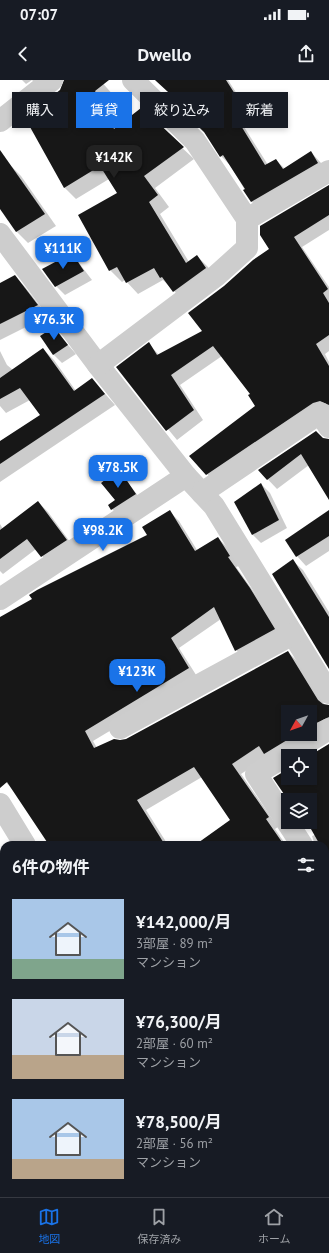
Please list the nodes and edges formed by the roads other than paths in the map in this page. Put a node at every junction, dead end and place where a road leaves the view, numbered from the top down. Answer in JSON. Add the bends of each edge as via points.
{"nodes":[{"id":1,"x":52,"y":80,"type":"edge"},
{"id":2,"x":133,"y":80,"type":"edge"},
{"id":3,"x":0,"y":121,"type":"edge"},
{"id":4,"x":329,"y":171,"type":"edge"},
{"id":5,"x":248,"y":219,"type":"junction"},
{"id":6,"x":0,"y":234,"type":"edge"},
{"id":7,"x":98,"y":365,"type":"junction"},
{"id":8,"x":329,"y":427,"type":"edge"},
{"id":9,"x":186,"y":476,"type":"junction"},
{"id":10,"x":202,"y":493,"type":"junction"},
{"id":11,"x":0,"y":599,"type":"edge"},
{"id":12,"x":293,"y":634,"type":"junction"},
{"id":13,"x":329,"y":694,"type":"edge"},
{"id":14,"x":120,"y":728,"type":"dead end"},
{"id":15,"x":329,"y":729,"type":"edge"},
{"id":16,"x":0,"y":804,"type":"edge"},
{"id":17,"x":23,"y":841,"type":"edge"},
{"id":18,"x":299,"y":841,"type":"edge"}],
"edges":[{"from":1,"to":3,"type":"street"},
{"from":2,"to":5,"type":"street","via":[[195,141]]},
{"from":4,"to":5,"type":"street"},
{"from":5,"to":7,"type":"street","via":[[247,248],[216,276]]},
{"from":6,"to":7,"type":"street"},
{"from":7,"to":9,"type":"street"},
{"from":8,"to":10,"type":"street","via":[[320,413]]},
{"from":9,"to":10,"type":"street"},
{"from":9,"to":11,"type":"street"},
{"from":10,"to":12,"type":"street","via":[[214,506]]},
{"from":12,"to":13,"type":"street"},
{"from":12,"to":14,"type":"street"},
{"from":15,"to":18,"type":"street","via":[[256,774]]},
{"from":16,"to":17,"type":"street"}]}
